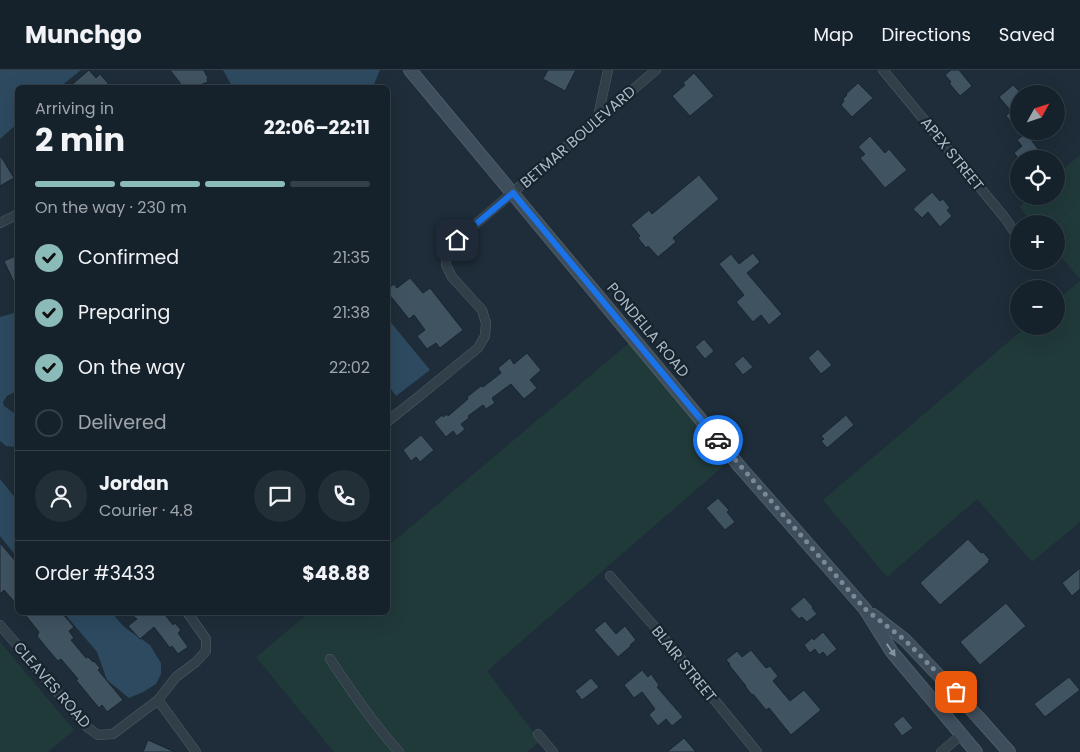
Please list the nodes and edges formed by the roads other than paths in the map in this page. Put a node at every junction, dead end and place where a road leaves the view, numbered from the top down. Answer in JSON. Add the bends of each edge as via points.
{"nodes":[{"id":1,"x":608,"y":70,"type":"edge"},
{"id":2,"x":656,"y":70,"type":"edge"},
{"id":3,"x":883,"y":70,"type":"edge"},
{"id":4,"x":413,"y":74,"type":"edge"},
{"id":5,"x":597,"y":121,"type":"junction"},
{"id":6,"x":513,"y":193,"type":"junction"},
{"id":7,"x":15,"y":216,"type":"edge"},
{"id":8,"x":0,"y":223,"type":"edge"},
{"id":9,"x":1010,"y":226,"type":"edge"},
{"id":10,"x":390,"y":418,"type":"edge"},
{"id":11,"x":610,"y":576,"type":"dead end"},
{"id":12,"x":865,"y":609,"type":"junction"},
{"id":13,"x":189,"y":615,"type":"edge"},
{"id":14,"x":0,"y":625,"type":"edge"},
{"id":15,"x":330,"y":659,"type":"dead end"},
{"id":16,"x":158,"y":700,"type":"junction"},
{"id":17,"x":538,"y":734,"type":"dead end"},
{"id":18,"x":961,"y":735,"type":"junction"},
{"id":19,"x":196,"y":752,"type":"edge"},
{"id":20,"x":399,"y":752,"type":"edge"},
{"id":21,"x":553,"y":752,"type":"edge"},
{"id":22,"x":756,"y":752,"type":"edge"},
{"id":23,"x":941,"y":752,"type":"edge"},
{"id":24,"x":976,"y":752,"type":"edge"},
{"id":25,"x":1009,"y":752,"type":"edge"}],
"edges":[{"from":1,"to":5,"type":"street"},
{"from":2,"to":5,"type":"street","name":"BETMAR BOULEVARD"},
{"from":3,"to":9,"type":"street","name":"APEX STREET"},
{"from":4,"to":6,"type":"main road","name":"PONDELLA ROAD"},
{"from":5,"to":6,"type":"street","name":"BETMAR BOULEVARD"},
{"from":6,"to":10,"type":"street","name":"BETMAR BOULEVARD","via":[[447,251],[446,265],[452,277],[482,310],[485,336],[478,348]]},
{"from":6,"to":12,"type":"main road","name":"PONDELLA ROAD","via":[[741,468]]},
{"from":7,"to":8,"type":"street"},
{"from":11,"to":22,"type":"street","name":"BLAIR STREET"},
{"from":12,"to":18,"type":"main road","name":"PONDELLA ROAD","one_way":true,"via":[[892,652]]},
{"from":12,"to":25,"type":"main road","name":"PONDELLA ROAD","via":[[905,640]]},
{"from":13,"to":16,"type":"street","name":"CLEAVES ROAD","via":[[206,638],[206,651],[176,677]]},
{"from":14,"to":16,"type":"street","name":"CLEAVES ROAD","via":[[87,727],[98,734],[112,734]]},
{"from":15,"to":20,"type":"street","via":[[360,704]]},
{"from":16,"to":19,"type":"street"},
{"from":17,"to":21,"type":"street"},
{"from":18,"to":23,"type":"street"},
{"from":18,"to":24,"type":"main road","name":"PONDELLA ROAD"}]}
